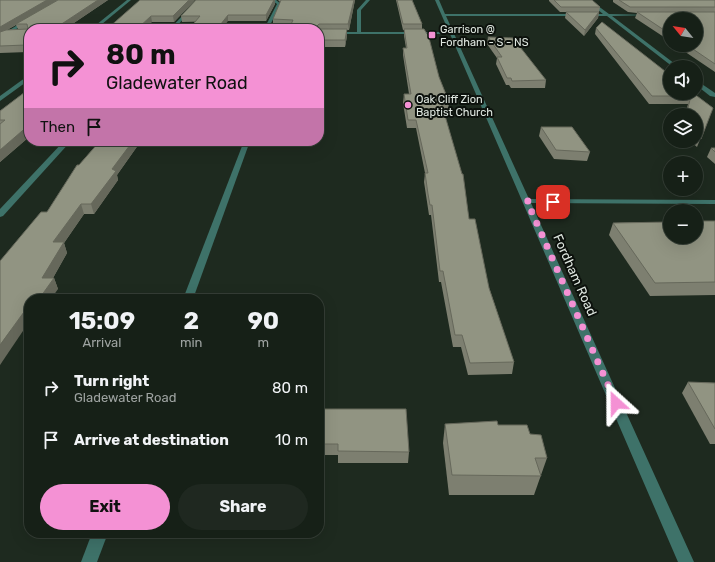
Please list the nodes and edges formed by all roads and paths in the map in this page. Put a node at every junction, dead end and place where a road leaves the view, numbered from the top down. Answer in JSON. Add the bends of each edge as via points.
{"nodes":[{"id":1,"x":129,"y":0,"type":"edge"},
{"id":2,"x":199,"y":0,"type":"edge"},
{"id":3,"x":273,"y":0,"type":"edge"},
{"id":4,"x":368,"y":0,"type":"edge"},
{"id":5,"x":438,"y":0,"type":"edge"},
{"id":6,"x":588,"y":0,"type":"edge"},
{"id":7,"x":445,"y":15,"type":"junction"},
{"id":8,"x":609,"y":15,"type":"junction"},
{"id":9,"x":654,"y":15,"type":"edge"},
{"id":10,"x":32,"y":19,"type":"edge"},
{"id":11,"x":99,"y":24,"type":"edge"},
{"id":12,"x":177,"y":24,"type":"edge"},
{"id":13,"x":269,"y":24,"type":"edge"},
{"id":14,"x":324,"y":33,"type":"edge"},
{"id":15,"x":359,"y":33,"type":"junction"},
{"id":16,"x":453,"y":33,"type":"junction"},
{"id":17,"x":0,"y":34,"type":"edge"},
{"id":18,"x":7,"y":34,"type":"junction"},
{"id":19,"x":19,"y":34,"type":"edge"},
{"id":20,"x":0,"y":38,"type":"edge"},
{"id":21,"x":667,"y":60,"type":"edge"},
{"id":22,"x":24,"y":81,"type":"edge"},
{"id":23,"x":703,"y":87,"type":"edge"},
{"id":24,"x":714,"y":95,"type":"edge"},
{"id":25,"x":0,"y":99,"type":"edge"},
{"id":26,"x":63,"y":146,"type":"edge"},
{"id":27,"x":245,"y":146,"type":"edge"},
{"id":28,"x":527,"y":201,"type":"junction"},
{"id":29,"x":715,"y":202,"type":"edge"},
{"id":30,"x":0,"y":214,"type":"edge"},
{"id":31,"x":190,"y":294,"type":"edge"},
{"id":32,"x":98,"y":538,"type":"edge"},
{"id":33,"x":89,"y":562,"type":"edge"},
{"id":34,"x":686,"y":562,"type":"edge"}],
"edges":[{"from":1,"to":11,"type":"street"},
{"from":2,"to":12,"type":"street"},
{"from":3,"to":13,"type":"street","via":[[279,4]]},
{"from":4,"to":15,"type":"street","via":[[359,10]]},
{"from":5,"to":7,"type":"street","name":"Fordham Road"},
{"from":6,"to":8,"type":"street"},
{"from":7,"to":8,"type":"street"},
{"from":7,"to":16,"type":"street","name":"Fordham Road"},
{"from":8,"to":9,"type":"street"},
{"from":8,"to":21,"type":"street"},
{"from":10,"to":18,"type":"street"},
{"from":14,"to":15,"type":"street"},
{"from":15,"to":16,"type":"street"},
{"from":16,"to":28,"type":"street","name":"Fordham Road"},
{"from":17,"to":18,"type":"street"},
{"from":18,"to":19,"type":"street"},
{"from":18,"to":20,"type":"street"},
{"from":22,"to":25,"type":"street"},
{"from":23,"to":24,"type":"street"},
{"from":26,"to":30,"type":"street"},
{"from":27,"to":31,"type":"street"},
{"from":28,"to":29,"type":"street"},
{"from":28,"to":34,"type":"street","name":"Fordham Road"},
{"from":32,"to":33,"type":"street"}]}
